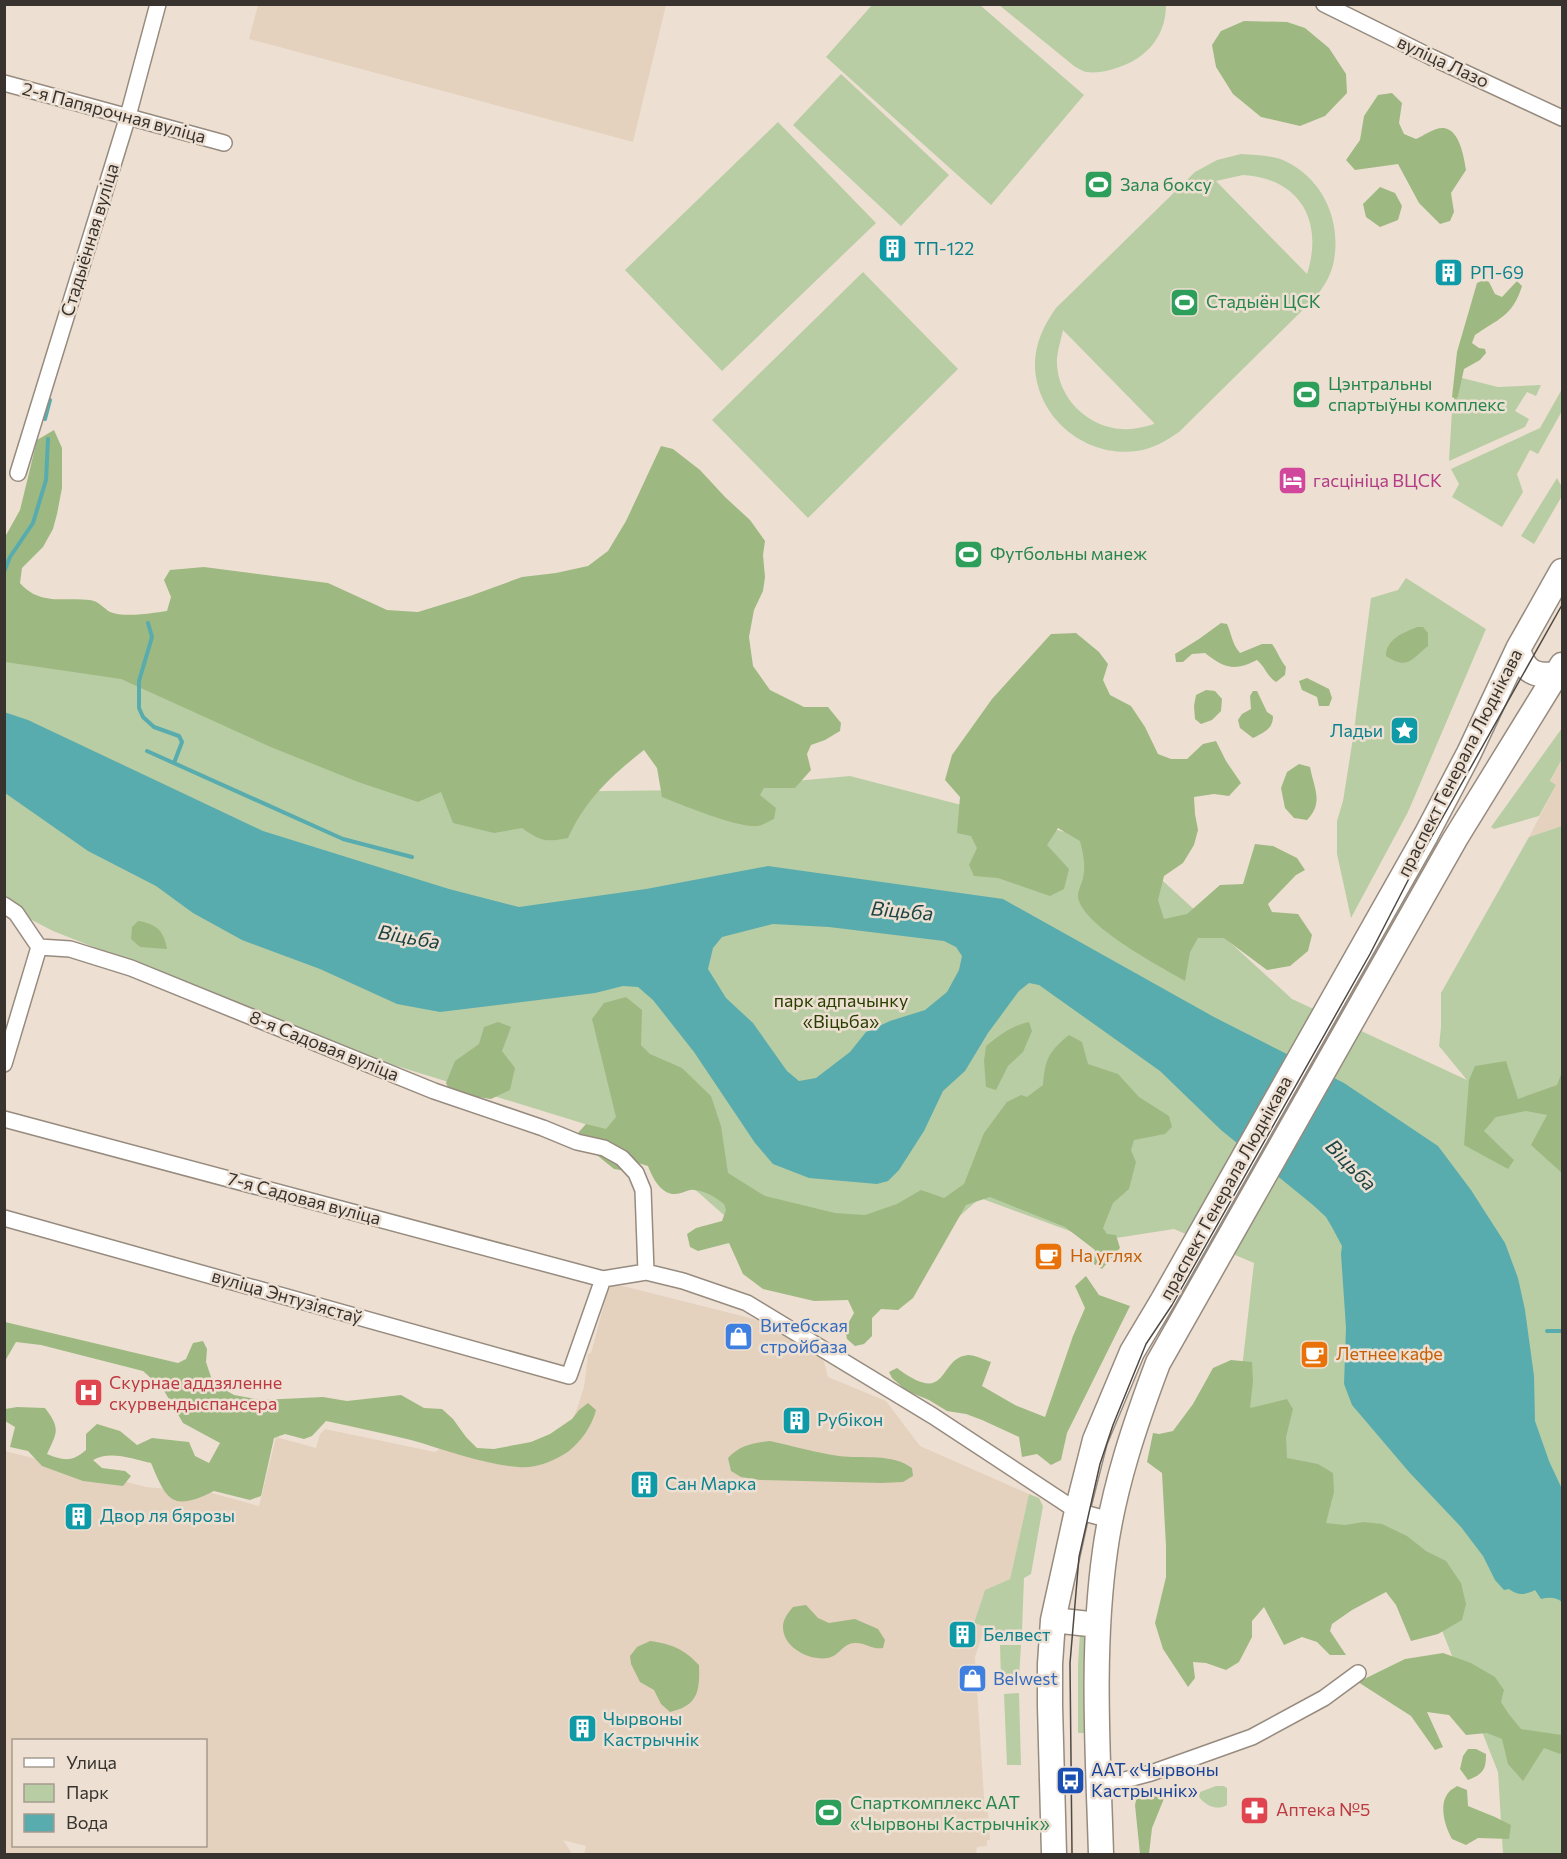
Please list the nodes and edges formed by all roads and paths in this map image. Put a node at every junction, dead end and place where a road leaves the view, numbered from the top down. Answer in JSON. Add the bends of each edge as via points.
{"nodes":[{"id":1,"x":158,"y":4,"type":"edge"},
{"id":2,"x":1324,"y":4,"type":"edge"},
{"id":3,"x":4,"y":83,"type":"edge"},
{"id":4,"x":128,"y":116,"type":"junction"},
{"id":5,"x":1563,"y":118,"type":"edge"},
{"id":6,"x":224,"y":143,"type":"dead end"},
{"id":7,"x":18,"y":473,"type":"dead end"},
{"id":8,"x":1563,"y":571,"type":"edge"},
{"id":9,"x":1518,"y":649,"type":"junction"},
{"id":10,"x":1560,"y":669,"type":"edge"},
{"id":11,"x":1431,"y":826,"type":"junction"},
{"id":12,"x":1455,"y":839,"type":"junction"},
{"id":13,"x":4,"y":905,"type":"edge"},
{"id":14,"x":39,"y":947,"type":"junction"},
{"id":15,"x":4,"y":1064,"type":"edge"},
{"id":16,"x":4,"y":1119,"type":"edge"},
{"id":17,"x":4,"y":1218,"type":"edge"},
{"id":18,"x":646,"y":1272,"type":"junction"},
{"id":19,"x":603,"y":1279,"type":"junction"},
{"id":20,"x":1077,"y":1511,"type":"junction"},
{"id":21,"x":1110,"y":1520,"type":"junction"},
{"id":22,"x":1053,"y":1620,"type":"junction"},
{"id":23,"x":1098,"y":1625,"type":"junction"},
{"id":24,"x":1358,"y":1673,"type":"dead end"},
{"id":25,"x":1098,"y":1783,"type":"junction"},
{"id":26,"x":1054,"y":1854,"type":"edge"},
{"id":27,"x":1101,"y":1854,"type":"edge"}],
"edges":[{"from":1,"to":4,"type":"street","name":"Стадыённая вуліца"},
{"from":2,"to":5,"type":"street","name":"вуліца Лазо"},
{"from":3,"to":4,"type":"street","name":"2-я Папярочная вуліца"},
{"from":4,"to":6,"type":"street","name":"2-я Папярочная вуліца"},
{"from":4,"to":7,"type":"street","name":"Стадыённая вуліца"},
{"from":8,"to":9,"type":"main road","name":"праспект Генерала Люднікава"},
{"from":9,"to":10,"type":"main road","via":[[1532,672],[1544,676]]},
{"from":9,"to":11,"type":"main road","name":"праспект Генерала Люднікава"},
{"from":10,"to":12,"type":"main road","name":"праспект Генерала Люднікава"},
{"from":11,"to":12,"type":"street"},
{"from":11,"to":20,"type":"main road","name":"праспект Генерала Люднікава","via":[[1132,1352],[1092,1450]]},
{"from":12,"to":21,"type":"main road","name":"праспект Генерала Люднікава","via":[[1158,1363],[1133,1428]]},
{"from":13,"to":14,"type":"street","via":[[16,913]]},
{"from":14,"to":15,"type":"street"},
{"from":14,"to":18,"type":"street","name":"8-я Садовая вуліца","via":[[70,949],[131,968],[434,1091],[604,1148],[622,1158],[636,1173],[643,1190]]},
{"from":16,"to":19,"type":"street","name":"7-я Садовая вуліца"},
{"from":17,"to":19,"type":"street","name":"вуліца Энтузіястаў","via":[[569,1376]]},
{"from":18,"to":19,"type":"street"},
{"from":18,"to":20,"type":"street","via":[[747,1303],[933,1416]]},
{"from":20,"to":21,"type":"street"},
{"from":20,"to":22,"type":"main road","name":"праспект Генерала Люднікава"},
{"from":21,"to":23,"type":"main road","name":"праспект Генерала Люднікава"},
{"from":22,"to":23,"type":"main road"},
{"from":22,"to":26,"type":"main road","name":"праспект Генерала Люднікава","via":[[1050,1706]]},
{"from":23,"to":25,"type":"main road","name":"праспект Генерала Люднікава"},
{"from":24,"to":25,"type":"street","via":[[1324,1698],[1252,1737],[1151,1773]]},
{"from":25,"to":27,"type":"main road","name":"праспект Генерала Люднікава"}]}
